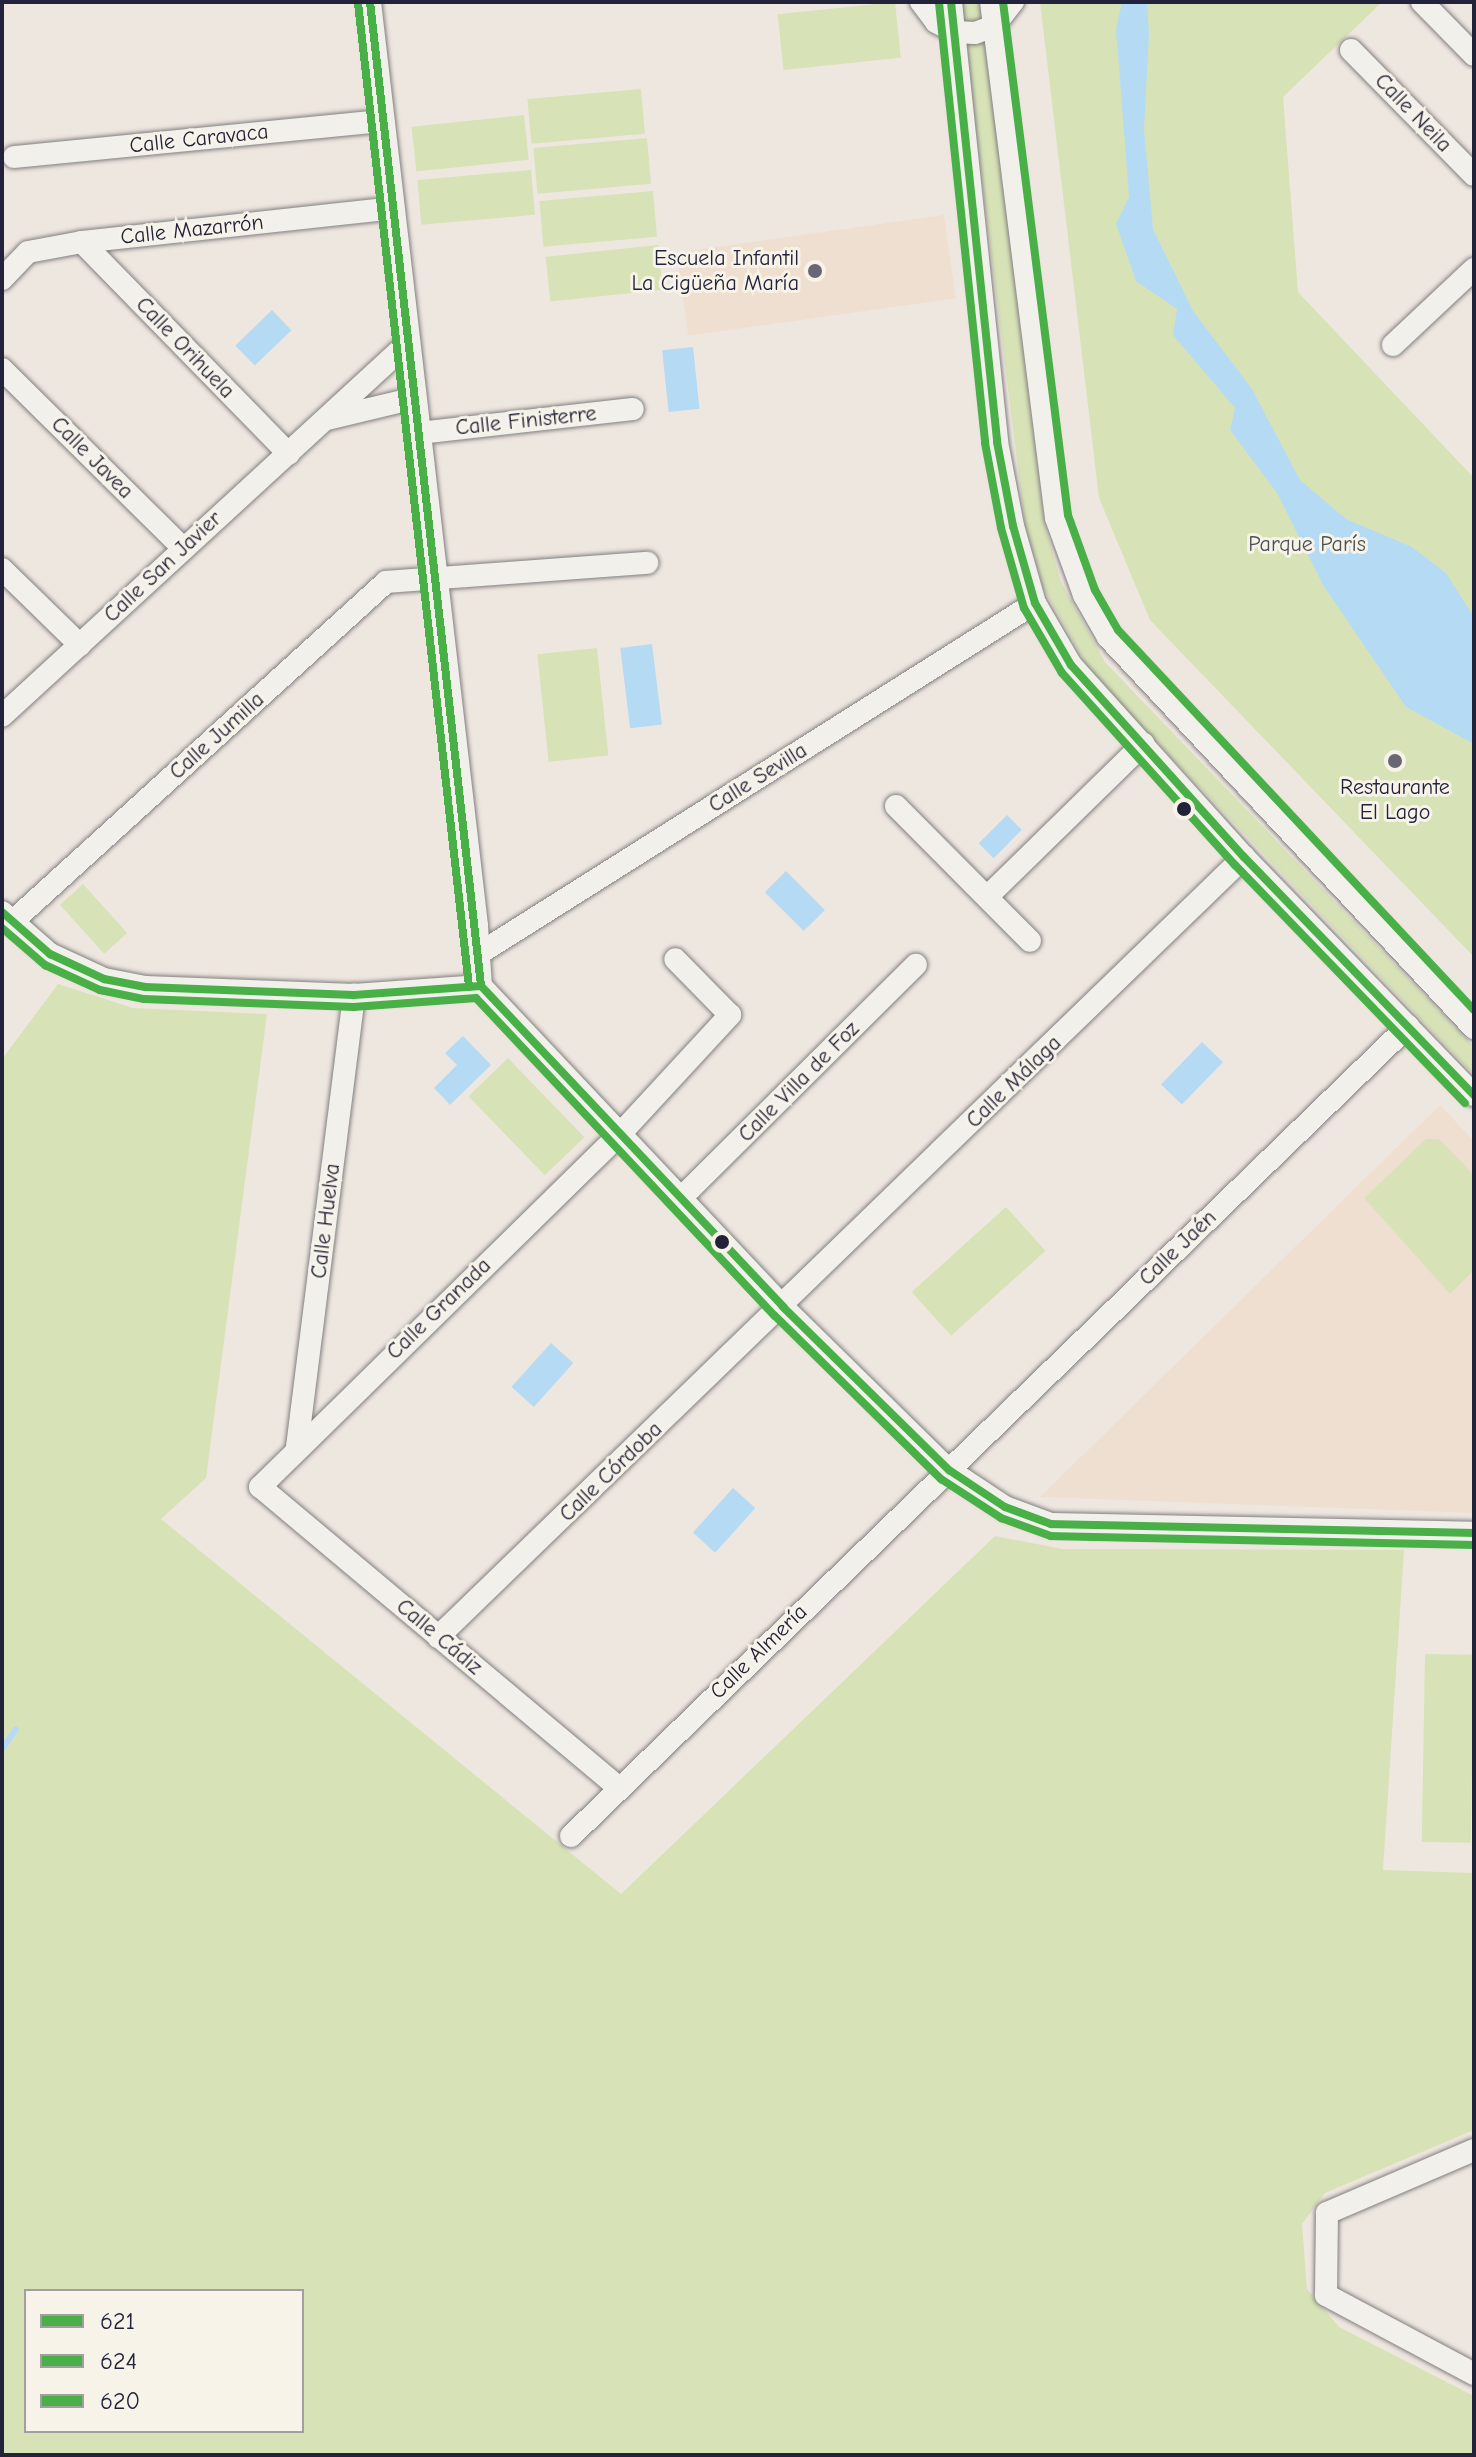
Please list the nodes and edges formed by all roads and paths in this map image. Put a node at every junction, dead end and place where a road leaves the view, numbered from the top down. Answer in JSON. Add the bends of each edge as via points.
{"nodes":[{"id":1,"x":370,"y":2,"type":"edge"},
{"id":2,"x":921,"y":2,"type":"edge"},
{"id":3,"x":951,"y":2,"type":"edge"},
{"id":4,"x":991,"y":2,"type":"edge"},
{"id":5,"x":1013,"y":2,"type":"edge"},
{"id":6,"x":1422,"y":2,"type":"edge"},
{"id":7,"x":994,"y":26,"type":"junction"},
{"id":8,"x":955,"y":32,"type":"junction"},
{"id":9,"x":1351,"y":50,"type":"dead end"},
{"id":10,"x":1474,"y":55,"type":"edge"},
{"id":11,"x":383,"y":121,"type":"junction"},
{"id":12,"x":14,"y":157,"type":"dead end"},
{"id":13,"x":1474,"y":175,"type":"edge"},
{"id":14,"x":393,"y":208,"type":"junction"},
{"id":15,"x":82,"y":242,"type":"junction"},
{"id":16,"x":1474,"y":269,"type":"edge"},
{"id":17,"x":2,"y":279,"type":"edge"},
{"id":18,"x":409,"y":342,"type":"junction"},
{"id":19,"x":1393,"y":345,"type":"dead end"},
{"id":20,"x":2,"y":369,"type":"edge"},
{"id":21,"x":415,"y":398,"type":"junction"},
{"id":22,"x":633,"y":409,"type":"dead end"},
{"id":23,"x":326,"y":420,"type":"junction"},
{"id":24,"x":419,"y":433,"type":"junction"},
{"id":25,"x":289,"y":454,"type":"junction"},
{"id":26,"x":182,"y":547,"type":"junction"},
{"id":27,"x":647,"y":563,"type":"dead end"},
{"id":28,"x":2,"y":569,"type":"edge"},
{"id":29,"x":434,"y":579,"type":"junction"},
{"id":30,"x":1035,"y":603,"type":"junction"},
{"id":31,"x":80,"y":645,"type":"junction"},
{"id":32,"x":2,"y":716,"type":"edge"},
{"id":33,"x":1143,"y":744,"type":"junction"},
{"id":34,"x":896,"y":806,"type":"dead end"},
{"id":35,"x":1244,"y":857,"type":"junction"},
{"id":36,"x":987,"y":897,"type":"junction"},
{"id":37,"x":7,"y":917,"type":"edge"},
{"id":38,"x":1030,"y":941,"type":"dead end"},
{"id":39,"x":480,"y":953,"type":"junction"},
{"id":40,"x":675,"y":959,"type":"dead end"},
{"id":41,"x":916,"y":965,"type":"dead end"},
{"id":42,"x":481,"y":986,"type":"junction"},
{"id":43,"x":354,"y":995,"type":"junction"},
{"id":44,"x":1408,"y":1026,"type":"junction"},
{"id":45,"x":1474,"y":1028,"type":"edge"},
{"id":46,"x":1474,"y":1095,"type":"edge"},
{"id":47,"x":621,"y":1133,"type":"junction"},
{"id":48,"x":681,"y":1198,"type":"junction"},
{"id":49,"x":783,"y":1307,"type":"junction"},
{"id":50,"x":297,"y":1447,"type":"junction"},
{"id":51,"x":949,"y":1470,"type":"junction"},
{"id":52,"x":260,"y":1487,"type":"joint"},
{"id":53,"x":1474,"y":1533,"type":"edge"},
{"id":54,"x":438,"y":1637,"type":"junction"},
{"id":55,"x":618,"y":1787,"type":"junction"},
{"id":56,"x":571,"y":1836,"type":"dead end"},
{"id":57,"x":1474,"y":2150,"type":"edge"},
{"id":58,"x":1474,"y":2374,"type":"edge"}],
"edges":[{"from":1,"to":11,"type":"street"},
{"from":2,"to":8,"type":"street","via":[[936,22]]},
{"from":3,"to":8,"type":"street"},
{"from":4,"to":7,"type":"street"},
{"from":5,"to":7,"type":"street"},
{"from":6,"to":10,"type":"street"},
{"from":7,"to":8,"type":"street","via":[[975,33]]},
{"from":7,"to":45,"type":"street","via":[[1056,518],[1084,595],[1108,637]]},
{"from":8,"to":30,"type":"street","via":[[997,442]]},
{"from":9,"to":13,"type":"street","name":"Calle Neila"},
{"from":11,"to":12,"type":"street","name":"Calle Caravaca"},
{"from":11,"to":14,"type":"street"},
{"from":14,"to":15,"type":"street","name":"Calle Mazarrón"},
{"from":14,"to":18,"type":"street"},
{"from":15,"to":17,"type":"street","name":"Calle Mazarrón","via":[[28,252]]},
{"from":15,"to":25,"type":"street","name":"Calle Orihuela"},
{"from":16,"to":19,"type":"street"},
{"from":18,"to":21,"type":"street"},
{"from":18,"to":23,"type":"street","name":"Calle San Javier"},
{"from":20,"to":26,"type":"street","name":"Calle Javea"},
{"from":21,"to":23,"type":"street","name":"Calle San Javier"},
{"from":21,"to":24,"type":"street"},
{"from":22,"to":24,"type":"street","name":"Calle Finisterre"},
{"from":23,"to":25,"type":"street","name":"Calle San Javier"},
{"from":24,"to":29,"type":"street"},
{"from":25,"to":26,"type":"street","name":"Calle San Javier"},
{"from":26,"to":31,"type":"street","name":"Calle San Javier"},
{"from":27,"to":29,"type":"street","name":"Calle Jumilla"},
{"from":28,"to":31,"type":"street"},
{"from":29,"to":37,"type":"street","name":"Calle Jumilla","via":[[386,582]]},
{"from":29,"to":39,"type":"street"},
{"from":30,"to":33,"type":"street","via":[[1071,665]]},
{"from":30,"to":39,"type":"street","name":"Calle Sevilla"},
{"from":31,"to":32,"type":"street","name":"Calle San Javier"},
{"from":33,"to":35,"type":"street"},
{"from":33,"to":36,"type":"street"},
{"from":34,"to":36,"type":"street"},
{"from":35,"to":44,"type":"street"},
{"from":35,"to":49,"type":"street","name":"Calle Málaga"},
{"from":36,"to":38,"type":"street"},
{"from":37,"to":43,"type":"street","via":[[50,954],[104,979],[145,987]]},
{"from":39,"to":42,"type":"street"},
{"from":40,"to":47,"type":"street","name":"Calle Granada","via":[[730,1015]]},
{"from":41,"to":48,"type":"street","name":"Calle Villa de Foz"},
{"from":42,"to":43,"type":"street"},
{"from":42,"to":47,"type":"street"},
{"from":43,"to":50,"type":"street","name":"Calle Huelva"},
{"from":44,"to":46,"type":"street"},
{"from":44,"to":51,"type":"street","name":"Calle Jaén"},
{"from":47,"to":48,"type":"street"},
{"from":47,"to":50,"type":"street","name":"Calle Granada"},
{"from":48,"to":49,"type":"street"},
{"from":49,"to":51,"type":"street"},
{"from":49,"to":54,"type":"street","name":"Calle Córdoba"},
{"from":50,"to":52,"type":"street","name":"Calle Granada"},
{"from":51,"to":53,"type":"street","via":[[1005,1507],[1051,1524]]},
{"from":51,"to":55,"type":"street","name":"Calle Almería"},
{"from":52,"to":54,"type":"street","name":"Calle Cádiz"},
{"from":54,"to":55,"type":"street","name":"Calle Cádiz"},
{"from":55,"to":56,"type":"street","name":"Calle Almería"},
{"from":57,"to":58,"type":"street","via":[[1327,2213],[1326,2295]]}]}
